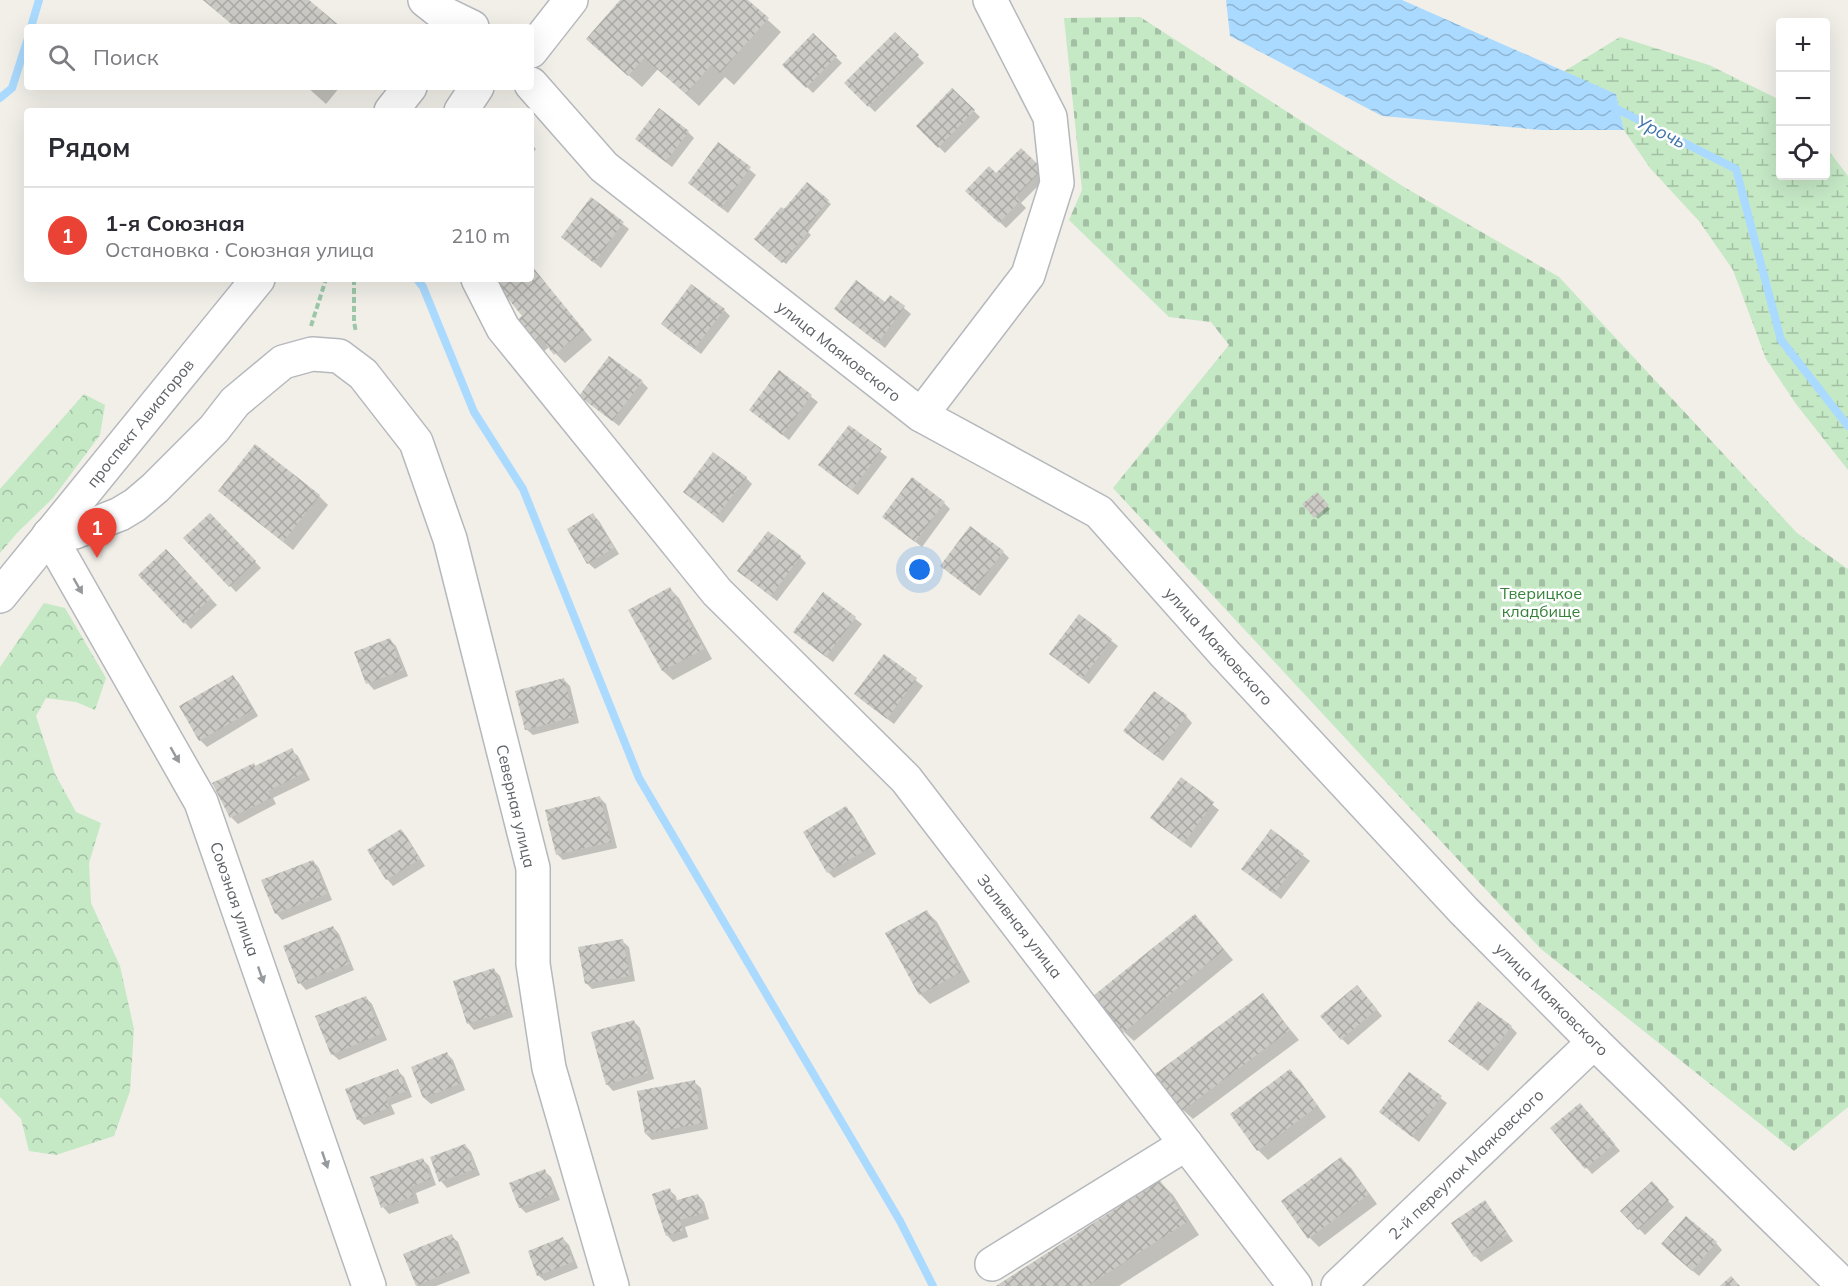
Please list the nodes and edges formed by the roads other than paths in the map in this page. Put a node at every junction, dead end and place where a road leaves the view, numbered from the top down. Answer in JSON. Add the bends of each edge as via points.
{"nodes":[{"id":1,"x":425,"y":0,"type":"edge"},
{"id":2,"x":571,"y":0,"type":"edge"},
{"id":3,"x":990,"y":0,"type":"edge"},
{"id":4,"x":468,"y":19,"type":"edge"},
{"id":5,"x":534,"y":47,"type":"edge"},
{"id":6,"x":534,"y":87,"type":"edge"},
{"id":7,"x":408,"y":90,"type":"edge"},
{"id":8,"x":475,"y":90,"type":"edge"},
{"id":9,"x":393,"y":108,"type":"edge"},
{"id":10,"x":462,"y":108,"type":"edge"},
{"id":11,"x":256,"y":282,"type":"edge"},
{"id":12,"x":480,"y":282,"type":"edge"},
{"id":13,"x":921,"y":415,"type":"junction"},
{"id":14,"x":49,"y":535,"type":"junction"},
{"id":15,"x":0,"y":596,"type":"edge"},
{"id":16,"x":1594,"y":1042,"type":"junction"},
{"id":17,"x":1186,"y":1144,"type":"junction"},
{"id":18,"x":992,"y":1264,"type":"dead end"},
{"id":19,"x":369,"y":1286,"type":"edge"},
{"id":20,"x":612,"y":1286,"type":"edge"},
{"id":21,"x":1295,"y":1286,"type":"edge"},
{"id":22,"x":1338,"y":1286,"type":"edge"},
{"id":23,"x":1844,"y":1286,"type":"edge"}],
"edges":[{"from":1,"to":4,"type":"street","via":[[439,11]]},
{"from":2,"to":5,"type":"street"},
{"from":3,"to":13,"type":"street","via":[[1050,117],[1057,183],[1028,275]]},
{"from":6,"to":13,"type":"street","name":"улица Маяковского","via":[[604,167]]},
{"from":7,"to":9,"type":"street"},
{"from":8,"to":10,"type":"street"},
{"from":11,"to":14,"type":"street","name":"проспект Авиаторов"},
{"from":12,"to":17,"type":"street","name":"Заливная улица","via":[[504,328],[717,592],[906,779]]},
{"from":13,"to":16,"type":"street","name":"улица Маяковского","via":[[1099,512],[1464,911]]},
{"from":14,"to":15,"type":"street","name":"проспект Авиаторов"},
{"from":14,"to":19,"type":"street","name":"Союзная улица","one_way":true,"via":[[201,802]]},
{"from":14,"to":20,"type":"street","name":"Северная улица","via":[[75,532],[135,505],[214,429],[235,402],[283,362],[312,354],[339,356],[363,374],[416,442],[450,539],[533,868],[533,964],[549,1068]]},
{"from":16,"to":22,"type":"street","name":"2-й переулок Маяковского"},
{"from":16,"to":23,"type":"street","name":"улица Маяковского"},
{"from":17,"to":18,"type":"street"},
{"from":17,"to":21,"type":"street","name":"Заливная улица"}]}
